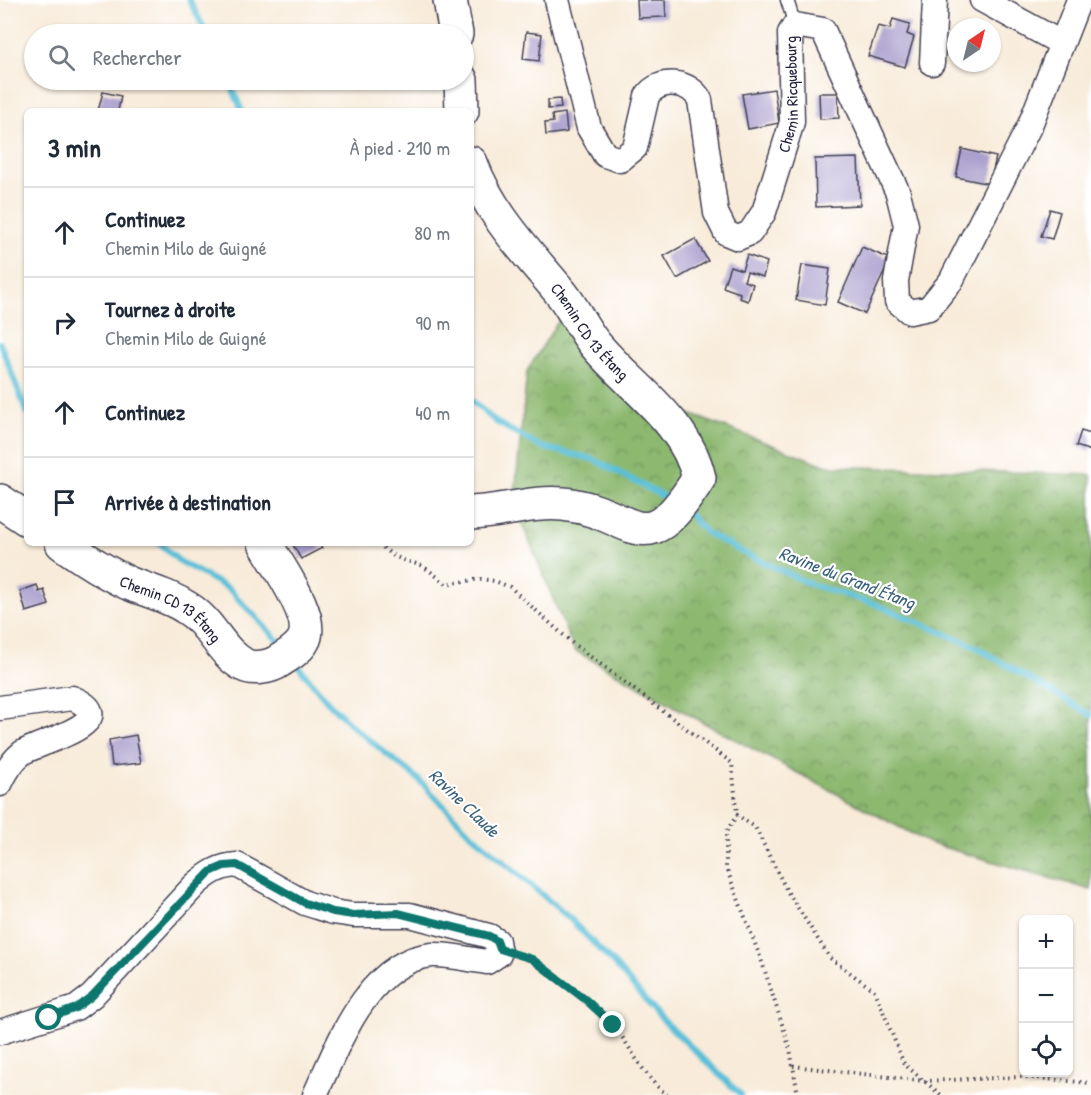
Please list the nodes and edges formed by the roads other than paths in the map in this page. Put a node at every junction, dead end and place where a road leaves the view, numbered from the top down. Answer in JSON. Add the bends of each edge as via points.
{"nodes":[{"id":1,"x":450,"y":0,"type":"edge"},
{"id":2,"x":557,"y":0,"type":"edge"},
{"id":3,"x":787,"y":0,"type":"edge"},
{"id":4,"x":935,"y":0,"type":"edge"},
{"id":5,"x":982,"y":0,"type":"edge"},
{"id":6,"x":1079,"y":0,"type":"edge"},
{"id":7,"x":454,"y":24,"type":"edge"},
{"id":8,"x":795,"y":25,"type":"junction"},
{"id":9,"x":1061,"y":43,"type":"junction"},
{"id":10,"x":932,"y":63,"type":"dead end"},
{"id":11,"x":461,"y":90,"type":"edge"},
{"id":12,"x":462,"y":108,"type":"edge"},
{"id":13,"x":474,"y":171,"type":"edge"},
{"id":14,"x":0,"y":501,"type":"edge"},
{"id":15,"x":474,"y":513,"type":"edge"},
{"id":16,"x":24,"y":517,"type":"edge"},
{"id":17,"x":66,"y":546,"type":"edge"},
{"id":18,"x":267,"y":546,"type":"edge"},
{"id":19,"x":0,"y":708,"type":"edge"},
{"id":20,"x":0,"y":784,"type":"edge"},
{"id":21,"x":0,"y":1032,"type":"edge"},
{"id":22,"x":315,"y":1095,"type":"edge"}],
"edges":[{"from":1,"to":7,"type":"main road"},
{"from":2,"to":8,"type":"street","name":"Chemin Ricquebourg","via":[[589,128],[605,155],[620,160],[635,148],[647,96],[653,89],[669,83],[691,89],[700,100],[716,213],[726,233],[738,238],[750,233],[764,212],[792,122],[790,33]]},
{"from":3,"to":8,"type":"lane"},
{"from":4,"to":10,"type":"street"},
{"from":5,"to":9,"type":"street"},
{"from":6,"to":9,"type":"street","name":"Chemin Ricquebourg"},
{"from":8,"to":9,"type":"street","name":"Chemin Ricquebourg","via":[[823,30],[898,193],[906,225],[896,281],[897,301],[910,312],[929,308],[951,281],[1030,125]]},
{"from":11,"to":12,"type":"main road"},
{"from":13,"to":15,"type":"main road","name":"Chemin CD 13 Étang","via":[[480,188],[594,342],[676,428],[695,461],[699,478],[678,508],[658,526],[636,528],[584,508],[561,504]]},
{"from":14,"to":16,"type":"main road"},
{"from":17,"to":18,"type":"main road","name":"Chemin CD 13 Étang","via":[[96,566],[196,613],[232,656],[246,666],[274,665],[298,648],[307,626],[304,611]]},
{"from":19,"to":20,"type":"street","via":[[72,698],[89,711],[83,726],[24,751],[13,761]]},
{"from":21,"to":22,"type":"street","via":[[76,1008],[92,996],[195,885],[224,866],[237,865],[305,903],[333,912],[410,915],[497,941],[500,949],[487,962],[445,955],[396,966],[359,1008]]}]}
